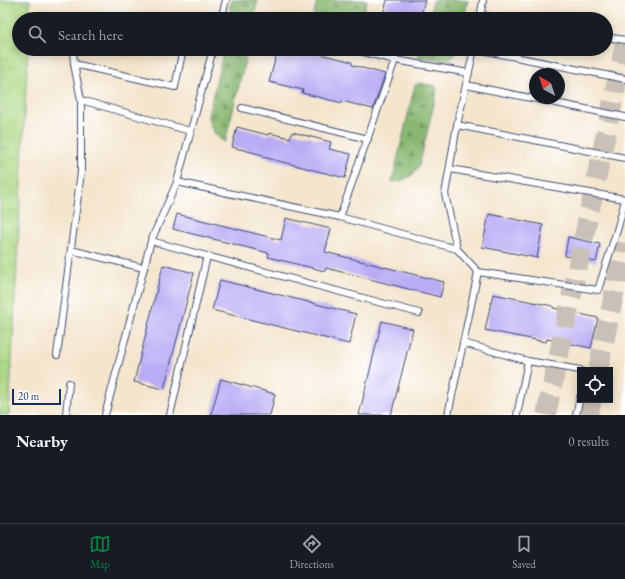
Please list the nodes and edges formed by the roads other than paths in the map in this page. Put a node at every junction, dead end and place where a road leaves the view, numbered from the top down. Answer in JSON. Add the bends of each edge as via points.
{"nodes":[{"id":1,"x":226,"y":0,"type":"edge"},
{"id":2,"x":483,"y":0,"type":"edge"},
{"id":3,"x":223,"y":12,"type":"edge"},
{"id":4,"x":481,"y":12,"type":"edge"},
{"id":5,"x":613,"y":38,"type":"edge"},
{"id":6,"x":625,"y":40,"type":"edge"},
{"id":7,"x":73,"y":56,"type":"edge"},
{"id":8,"x":182,"y":56,"type":"edge"},
{"id":9,"x":211,"y":56,"type":"edge"},
{"id":10,"x":379,"y":56,"type":"edge"},
{"id":11,"x":473,"y":56,"type":"edge"},
{"id":12,"x":510,"y":56,"type":"edge"},
{"id":13,"x":394,"y":60,"type":"junction"},
{"id":14,"x":74,"y":64,"type":"junction"},
{"id":15,"x":469,"y":73,"type":"junction"},
{"id":16,"x":625,"y":79,"type":"edge"},
{"id":17,"x":466,"y":85,"type":"junction"},
{"id":18,"x":81,"y":100,"type":"junction"},
{"id":19,"x":242,"y":108,"type":"dead end"},
{"id":20,"x":625,"y":117,"type":"edge"},
{"id":21,"x":457,"y":124,"type":"junction"},
{"id":22,"x":190,"y":130,"type":"junction"},
{"id":23,"x":368,"y":139,"type":"junction"},
{"id":24,"x":625,"y":158,"type":"edge"},
{"id":25,"x":450,"y":169,"type":"junction"},
{"id":26,"x":177,"y":182,"type":"junction"},
{"id":27,"x":625,"y":199,"type":"edge"},
{"id":28,"x":340,"y":217,"type":"junction"},
{"id":29,"x":151,"y":241,"type":"junction"},
{"id":30,"x":71,"y":250,"type":"junction"},
{"id":31,"x":457,"y":250,"type":"junction"},
{"id":32,"x":207,"y":256,"type":"junction"},
{"id":33,"x":144,"y":268,"type":"junction"},
{"id":34,"x":478,"y":272,"type":"junction"},
{"id":35,"x":419,"y":313,"type":"dead end"},
{"id":36,"x":463,"y":343,"type":"junction"},
{"id":37,"x":57,"y":355,"type":"dead end"},
{"id":38,"x":528,"y":361,"type":"junction"},
{"id":39,"x":577,"y":369,"type":"edge"},
{"id":40,"x":69,"y":383,"type":"dead end"},
{"id":41,"x":579,"y":403,"type":"edge"},
{"id":42,"x":66,"y":415,"type":"edge"},
{"id":43,"x":105,"y":415,"type":"edge"},
{"id":44,"x":170,"y":415,"type":"edge"},
{"id":45,"x":448,"y":415,"type":"edge"},
{"id":46,"x":517,"y":415,"type":"edge"},
{"id":47,"x":576,"y":415,"type":"edge"}],
"edges":[{"from":1,"to":3,"type":"lane"},
{"from":2,"to":4,"type":"lane"},
{"from":5,"to":6,"type":"lane"},
{"from":7,"to":14,"type":"lane"},
{"from":8,"to":14,"type":"lane","via":[[175,87]]},
{"from":9,"to":22,"type":"lane"},
{"from":10,"to":13,"type":"lane"},
{"from":11,"to":15,"type":"lane"},
{"from":12,"to":16,"type":"lane"},
{"from":13,"to":15,"type":"lane"},
{"from":13,"to":23,"type":"lane"},
{"from":14,"to":18,"type":"lane"},
{"from":15,"to":17,"type":"lane"},
{"from":17,"to":20,"type":"lane"},
{"from":17,"to":21,"type":"lane"},
{"from":18,"to":22,"type":"lane"},
{"from":18,"to":30,"type":"lane","via":[[81,172]]},
{"from":19,"to":23,"type":"lane"},
{"from":21,"to":24,"type":"lane"},
{"from":21,"to":25,"type":"lane"},
{"from":22,"to":26,"type":"lane"},
{"from":23,"to":28,"type":"lane"},
{"from":25,"to":27,"type":"lane"},
{"from":25,"to":31,"type":"lane","via":[[445,194]]},
{"from":26,"to":28,"type":"lane"},
{"from":26,"to":29,"type":"lane"},
{"from":27,"to":34,"type":"lane","via":[[598,290]]},
{"from":28,"to":31,"type":"lane"},
{"from":29,"to":32,"type":"lane"},
{"from":29,"to":33,"type":"lane"},
{"from":30,"to":33,"type":"lane"},
{"from":30,"to":37,"type":"lane"},
{"from":31,"to":34,"type":"lane"},
{"from":32,"to":35,"type":"lane"},
{"from":32,"to":44,"type":"lane"},
{"from":33,"to":43,"type":"lane"},
{"from":34,"to":36,"type":"lane"},
{"from":36,"to":38,"type":"lane"},
{"from":36,"to":45,"type":"lane"},
{"from":38,"to":39,"type":"lane"},
{"from":38,"to":46,"type":"lane"},
{"from":40,"to":42,"type":"lane"},
{"from":41,"to":47,"type":"lane"}]}
